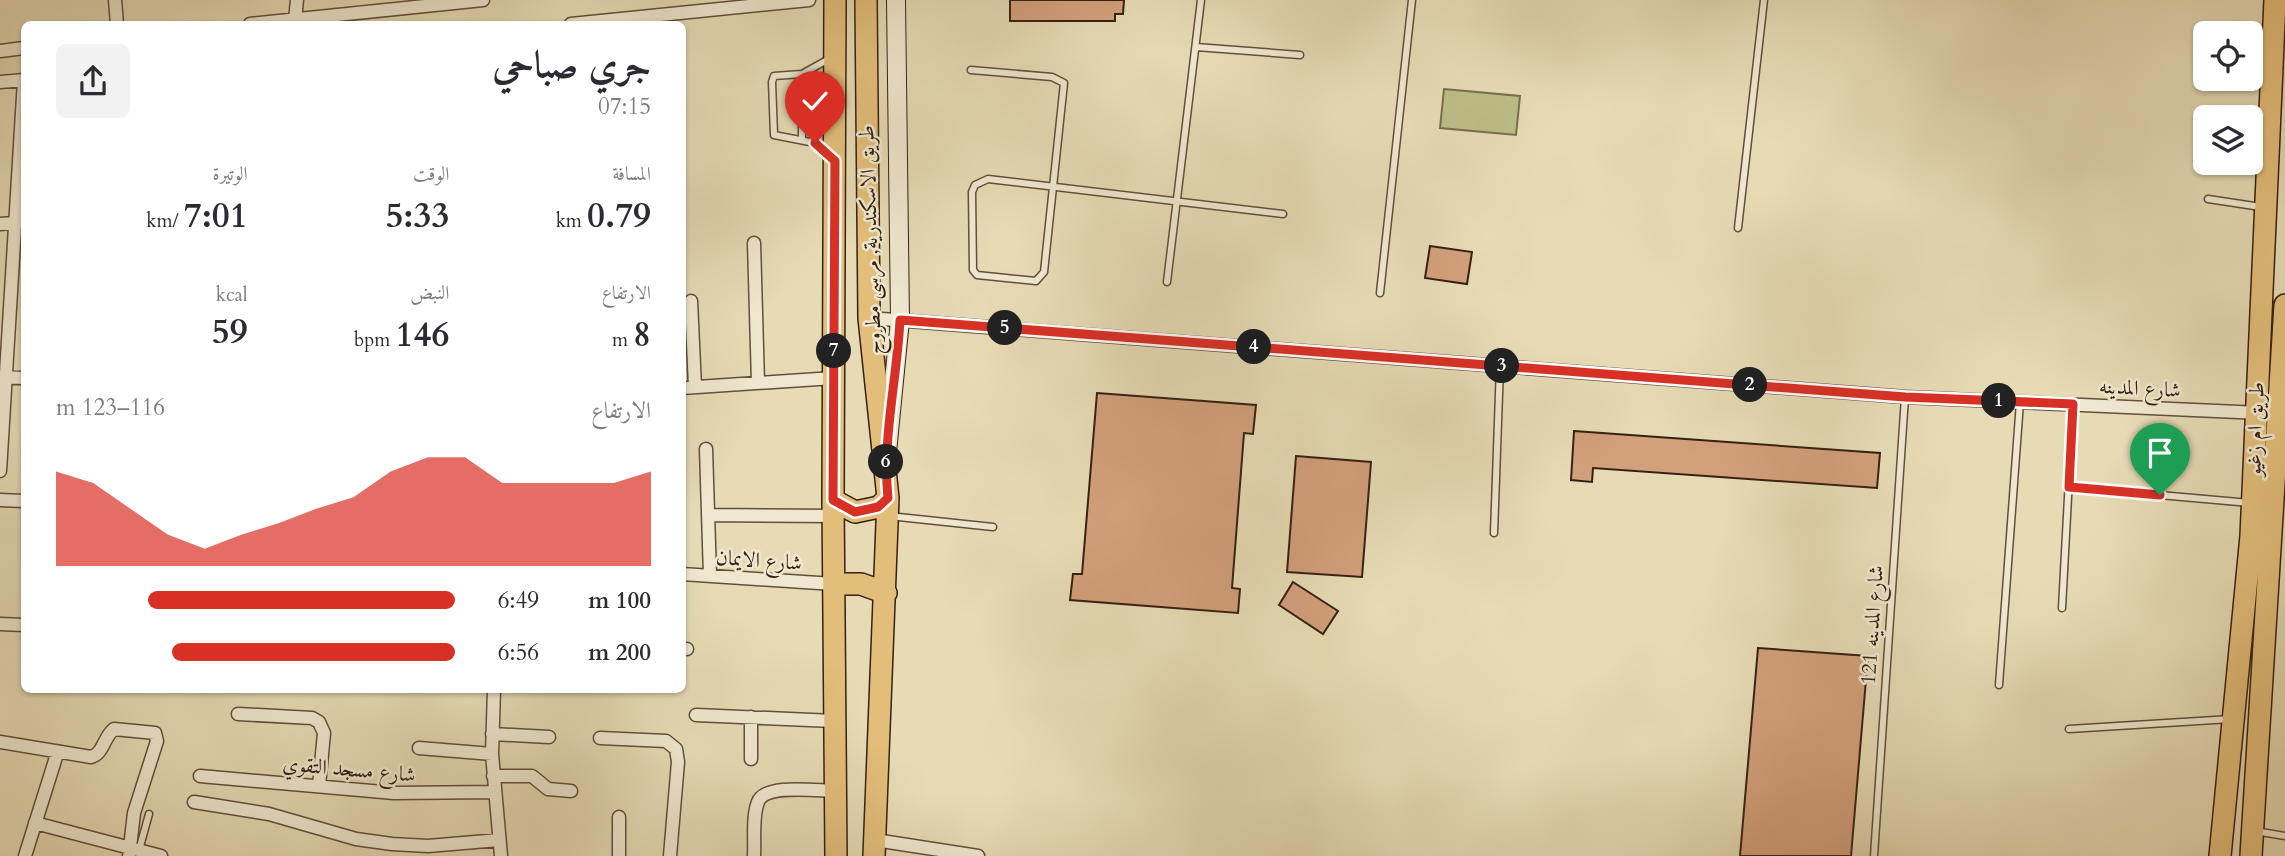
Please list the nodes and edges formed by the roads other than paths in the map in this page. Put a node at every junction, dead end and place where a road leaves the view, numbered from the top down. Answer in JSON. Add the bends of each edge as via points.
{"nodes":[{"id":1,"x":115,"y":0,"type":"edge"},
{"id":2,"x":297,"y":0,"type":"edge"},
{"id":3,"x":483,"y":0,"type":"edge"},
{"id":4,"x":809,"y":0,"type":"edge"},
{"id":5,"x":835,"y":0,"type":"edge"},
{"id":6,"x":866,"y":0,"type":"edge"},
{"id":7,"x":896,"y":0,"type":"edge"},
{"id":8,"x":1201,"y":0,"type":"edge"},
{"id":9,"x":1412,"y":0,"type":"edge"},
{"id":10,"x":1764,"y":0,"type":"edge"},
{"id":11,"x":2276,"y":0,"type":"edge"},
{"id":12,"x":716,"y":5,"type":"edge"},
{"id":13,"x":295,"y":20,"type":"junction"},
{"id":14,"x":117,"y":21,"type":"edge"},
{"id":15,"x":284,"y":21,"type":"edge"},
{"id":16,"x":594,"y":21,"type":"edge"},
{"id":17,"x":1196,"y":47,"type":"junction"},
{"id":18,"x":21,"y":48,"type":"edge"},
{"id":19,"x":0,"y":51,"type":"edge"},
{"id":20,"x":835,"y":52,"type":"junction"},
{"id":21,"x":1300,"y":55,"type":"dead end"},
{"id":22,"x":971,"y":70,"type":"dead end"},
{"id":23,"x":802,"y":74,"type":"junction"},
{"id":24,"x":21,"y":80,"type":"edge"},
{"id":25,"x":0,"y":82,"type":"edge"},
{"id":26,"x":802,"y":139,"type":"junction"},
{"id":27,"x":835,"y":161,"type":"junction"},
{"id":28,"x":21,"y":173,"type":"edge"},
{"id":29,"x":1055,"y":187,"type":"junction"},
{"id":30,"x":2208,"y":199,"type":"dead end"},
{"id":31,"x":1177,"y":202,"type":"junction"},
{"id":32,"x":2265,"y":207,"type":"junction"},
{"id":33,"x":1283,"y":214,"type":"dead end"},
{"id":34,"x":20,"y":223,"type":"edge"},
{"id":35,"x":0,"y":224,"type":"edge"},
{"id":36,"x":1738,"y":228,"type":"dead end"},
{"id":37,"x":754,"y":243,"type":"dead end"},
{"id":38,"x":1167,"y":282,"type":"dead end"},
{"id":39,"x":1380,"y":293,"type":"dead end"},
{"id":40,"x":691,"y":301,"type":"dead end"},
{"id":41,"x":2285,"y":305,"type":"edge"},
{"id":42,"x":869,"y":318,"type":"junction"},
{"id":43,"x":900,"y":320,"type":"junction"},
{"id":44,"x":1500,"y":366,"type":"junction"},
{"id":45,"x":3,"y":377,"type":"edge"},
{"id":46,"x":21,"y":377,"type":"edge"},
{"id":47,"x":834,"y":378,"type":"junction"},
{"id":48,"x":758,"y":383,"type":"junction"},
{"id":49,"x":689,"y":388,"type":"edge"},
{"id":50,"x":1905,"y":397,"type":"junction"},
{"id":51,"x":2020,"y":402,"type":"junction"},
{"id":52,"x":2073,"y":404,"type":"junction"},
{"id":53,"x":2255,"y":413,"type":"junction"},
{"id":54,"x":2279,"y":414,"type":"junction"},
{"id":55,"x":706,"y":449,"type":"dead end"},
{"id":56,"x":885,"y":466,"type":"junction"},
{"id":57,"x":0,"y":471,"type":"edge"},
{"id":58,"x":2069,"y":487,"type":"junction"},
{"id":59,"x":0,"y":500,"type":"edge"},
{"id":60,"x":21,"y":501,"type":"edge"},
{"id":61,"x":2252,"y":503,"type":"junction"},
{"id":62,"x":888,"y":507,"type":"junction"},
{"id":63,"x":833,"y":508,"type":"junction"},
{"id":64,"x":708,"y":515,"type":"junction"},
{"id":65,"x":993,"y":527,"type":"dead end"},
{"id":66,"x":1493,"y":533,"type":"dead end"},
{"id":67,"x":686,"y":574,"type":"edge"},
{"id":68,"x":710,"y":576,"type":"junction"},
{"id":69,"x":834,"y":584,"type":"junction"},
{"id":70,"x":886,"y":593,"type":"junction"},
{"id":71,"x":2062,"y":608,"type":"dead end"},
{"id":72,"x":0,"y":624,"type":"edge"},
{"id":73,"x":21,"y":625,"type":"edge"},
{"id":74,"x":1999,"y":685,"type":"dead end"},
{"id":75,"x":494,"y":693,"type":"edge"},
{"id":76,"x":238,"y":714,"type":"dead end"},
{"id":77,"x":696,"y":715,"type":"dead end"},
{"id":78,"x":751,"y":717,"type":"junction"},
{"id":79,"x":2233,"y":719,"type":"junction"},
{"id":80,"x":834,"y":721,"type":"junction"},
{"id":81,"x":2069,"y":729,"type":"dead end"},
{"id":82,"x":492,"y":734,"type":"junction"},
{"id":83,"x":549,"y":737,"type":"dead end"},
{"id":84,"x":600,"y":738,"type":"dead end"},
{"id":85,"x":0,"y":742,"type":"edge"},
{"id":86,"x":419,"y":748,"type":"dead end"},
{"id":87,"x":57,"y":754,"type":"junction"},
{"id":88,"x":492,"y":754,"type":"junction"},
{"id":89,"x":751,"y":759,"type":"dead end"},
{"id":90,"x":200,"y":776,"type":"dead end"},
{"id":91,"x":493,"y":776,"type":"junction"},
{"id":92,"x":318,"y":786,"type":"junction"},
{"id":93,"x":571,"y":791,"type":"dead end"},
{"id":94,"x":835,"y":791,"type":"junction"},
{"id":95,"x":495,"y":792,"type":"junction"},
{"id":96,"x":194,"y":802,"type":"dead end"},
{"id":97,"x":149,"y":814,"type":"dead end"},
{"id":98,"x":619,"y":817,"type":"dead end"},
{"id":99,"x":35,"y":823,"type":"junction"},
{"id":100,"x":2253,"y":830,"type":"junction"},
{"id":101,"x":2285,"y":836,"type":"edge"},
{"id":102,"x":499,"y":840,"type":"junction"},
{"id":103,"x":874,"y":848,"type":"edge"},
{"id":104,"x":132,"y":851,"type":"edge"},
{"id":105,"x":25,"y":856,"type":"edge"},
{"id":106,"x":161,"y":856,"type":"edge"},
{"id":107,"x":501,"y":856,"type":"edge"},
{"id":108,"x":620,"y":856,"type":"edge"},
{"id":109,"x":670,"y":856,"type":"edge"},
{"id":110,"x":754,"y":856,"type":"edge"},
{"id":111,"x":836,"y":856,"type":"edge"},
{"id":112,"x":978,"y":856,"type":"edge"},
{"id":113,"x":1874,"y":856,"type":"edge"},
{"id":114,"x":2220,"y":856,"type":"edge"},
{"id":115,"x":2251,"y":856,"type":"edge"}],
"edges":[{"from":1,"to":14,"type":"street"},
{"from":2,"to":13,"type":"street"},
{"from":3,"to":13,"type":"street"},
{"from":4,"to":12,"type":"street"},
{"from":5,"to":20,"type":"main road","name":"طريق الاسكندرية, مرسى مطروح"},
{"from":6,"to":42,"type":"main road","name":"طريق الاسكندرية, مرسى مطروح"},
{"from":7,"to":43,"type":"main road"},
{"from":8,"to":17,"type":"lane"},
{"from":9,"to":39,"type":"lane"},
{"from":10,"to":36,"type":"lane"},
{"from":11,"to":32,"type":"main road","name":"طريق ام زغيو"},
{"from":12,"to":16,"type":"street"},
{"from":13,"to":15,"type":"street"},
{"from":17,"to":21,"type":"lane"},
{"from":17,"to":31,"type":"lane"},
{"from":18,"to":19,"type":"street"},
{"from":20,"to":23,"type":"lane"},
{"from":20,"to":27,"type":"main road","name":"طريق الاسكندرية, مرسى مطروح"},
{"from":22,"to":29,"type":"lane","via":[[1052,77],[1064,83]]},
{"from":23,"to":26,"type":"lane"},
{"from":23,"to":26,"type":"lane","via":[[774,76],[772,82],[775,135]]},
{"from":24,"to":25,"type":"street"},
{"from":26,"to":27,"type":"lane","via":[[815,143]]},
{"from":27,"to":47,"type":"main road","name":"طريق الاسكندرية, مرسى مطروح"},
{"from":28,"to":34,"type":"street"},
{"from":29,"to":29,"type":"lane","via":[[988,179],[975,185],[973,270],[977,275],[1041,278]]},
{"from":29,"to":31,"type":"lane"},
{"from":30,"to":32,"type":"lane"},
{"from":31,"to":33,"type":"lane"},
{"from":31,"to":38,"type":"lane"},
{"from":32,"to":53,"type":"main road","name":"طريق ام زغيو"},
{"from":34,"to":35,"type":"street"},
{"from":34,"to":45,"type":"street"},
{"from":37,"to":48,"type":"street"},
{"from":40,"to":49,"type":"street"},
{"from":41,"to":54,"type":"main road","name":"طريق ام زغيو"},
{"from":42,"to":43,"type":"street","name":"شارع المدينه"},
{"from":42,"to":56,"type":"main road","name":"طريق الاسكندرية, مرسى مطروح"},
{"from":43,"to":44,"type":"street","name":"شارع المدينه"},
{"from":43,"to":56,"type":"main road"},
{"from":44,"to":50,"type":"street","name":"شارع المدينه"},
{"from":44,"to":66,"type":"lane"},
{"from":45,"to":46,"type":"street"},
{"from":45,"to":57,"type":"street"},
{"from":47,"to":48,"type":"street"},
{"from":47,"to":63,"type":"main road","name":"طريق الاسكندرية, مرسى مطروح"},
{"from":48,"to":49,"type":"street"},
{"from":50,"to":51,"type":"street","name":"شارع المدينه"},
{"from":50,"to":113,"type":"lane","name":"شارع المدينه 121"},
{"from":51,"to":52,"type":"street","name":"شارع المدينه"},
{"from":51,"to":74,"type":"lane"},
{"from":52,"to":53,"type":"street","name":"شارع المدينه"},
{"from":52,"to":58,"type":"lane"},
{"from":53,"to":54,"type":"street","name":"شارع المدينه"},
{"from":53,"to":61,"type":"main road","name":"طريق ام زغيو"},
{"from":54,"to":100,"type":"main road","name":"طريق ام زغيو"},
{"from":55,"to":64,"type":"street"},
{"from":56,"to":62,"type":"main road","name":"طريق الاسكندرية, مرسى مطروح"},
{"from":58,"to":61,"type":"lane"},
{"from":58,"to":71,"type":"lane"},
{"from":59,"to":60,"type":"street"},
{"from":61,"to":79,"type":"main road","name":"طريق ام زغيو"},
{"from":62,"to":63,"type":"main road","via":[[855,512]]},
{"from":62,"to":65,"type":"lane"},
{"from":62,"to":70,"type":"main road","name":"طريق الاسكندرية, مرسى مطروح"},
{"from":63,"to":64,"type":"street"},
{"from":63,"to":69,"type":"main road","name":"طريق الاسكندرية, مرسى مطروح"},
{"from":64,"to":68,"type":"street"},
{"from":67,"to":68,"type":"street","name":"شارع الايمان"},
{"from":68,"to":69,"type":"street","name":"شارع الايمان"},
{"from":69,"to":70,"type":"main road","via":[[861,584]]},
{"from":69,"to":80,"type":"main road","name":"طريق الاسكندرية, مرسى مطروح"},
{"from":70,"to":103,"type":"main road","name":"طريق الاسكندرية, مرسى مطروح"},
{"from":72,"to":73,"type":"street"},
{"from":75,"to":82,"type":"street"},
{"from":76,"to":92,"type":"street","via":[[319,722],[324,733]]},
{"from":77,"to":78,"type":"street"},
{"from":78,"to":80,"type":"street"},
{"from":78,"to":89,"type":"street"},
{"from":79,"to":81,"type":"lane"},
{"from":79,"to":114,"type":"main road","name":"طريق ام زغيو"},
{"from":80,"to":94,"type":"main road","name":"طريق الاسكندرية, مرسى مطروح"},
{"from":82,"to":83,"type":"street"},
{"from":82,"to":88,"type":"street"},
{"from":84,"to":109,"type":"street","via":[[666,741],[676,749]]},
{"from":85,"to":87,"type":"street"},
{"from":86,"to":88,"type":"street"},
{"from":87,"to":99,"type":"street"},
{"from":87,"to":104,"type":"street","via":[[94,756],[110,732],[118,729],[151,731],[157,736],[131,825]]},
{"from":88,"to":91,"type":"street"},
{"from":90,"to":92,"type":"street","name":"شارع مسجد التقوي"},
{"from":91,"to":93,"type":"street","via":[[532,776],[548,789]]},
{"from":91,"to":95,"type":"street"},
{"from":92,"to":95,"type":"street","name":"شارع مسجد التقوي","via":[[428,794]]},
{"from":94,"to":110,"type":"street","via":[[773,790],[763,794],[757,803]]},
{"from":94,"to":111,"type":"main road","name":"طريق الاسكندرية, مرسى مطروح"},
{"from":95,"to":102,"type":"street"},
{"from":96,"to":102,"type":"street","via":[[269,814],[356,839],[392,844]]},
{"from":97,"to":104,"type":"lane"},
{"from":98,"to":108,"type":"street"},
{"from":99,"to":104,"type":"street"},
{"from":99,"to":105,"type":"street"},
{"from":100,"to":101,"type":"lane"},
{"from":100,"to":115,"type":"main road","name":"طريق ام زغيو"},
{"from":102,"to":107,"type":"street"},
{"from":103,"to":112,"type":"street"},
{"from":104,"to":106,"type":"street"}]}
